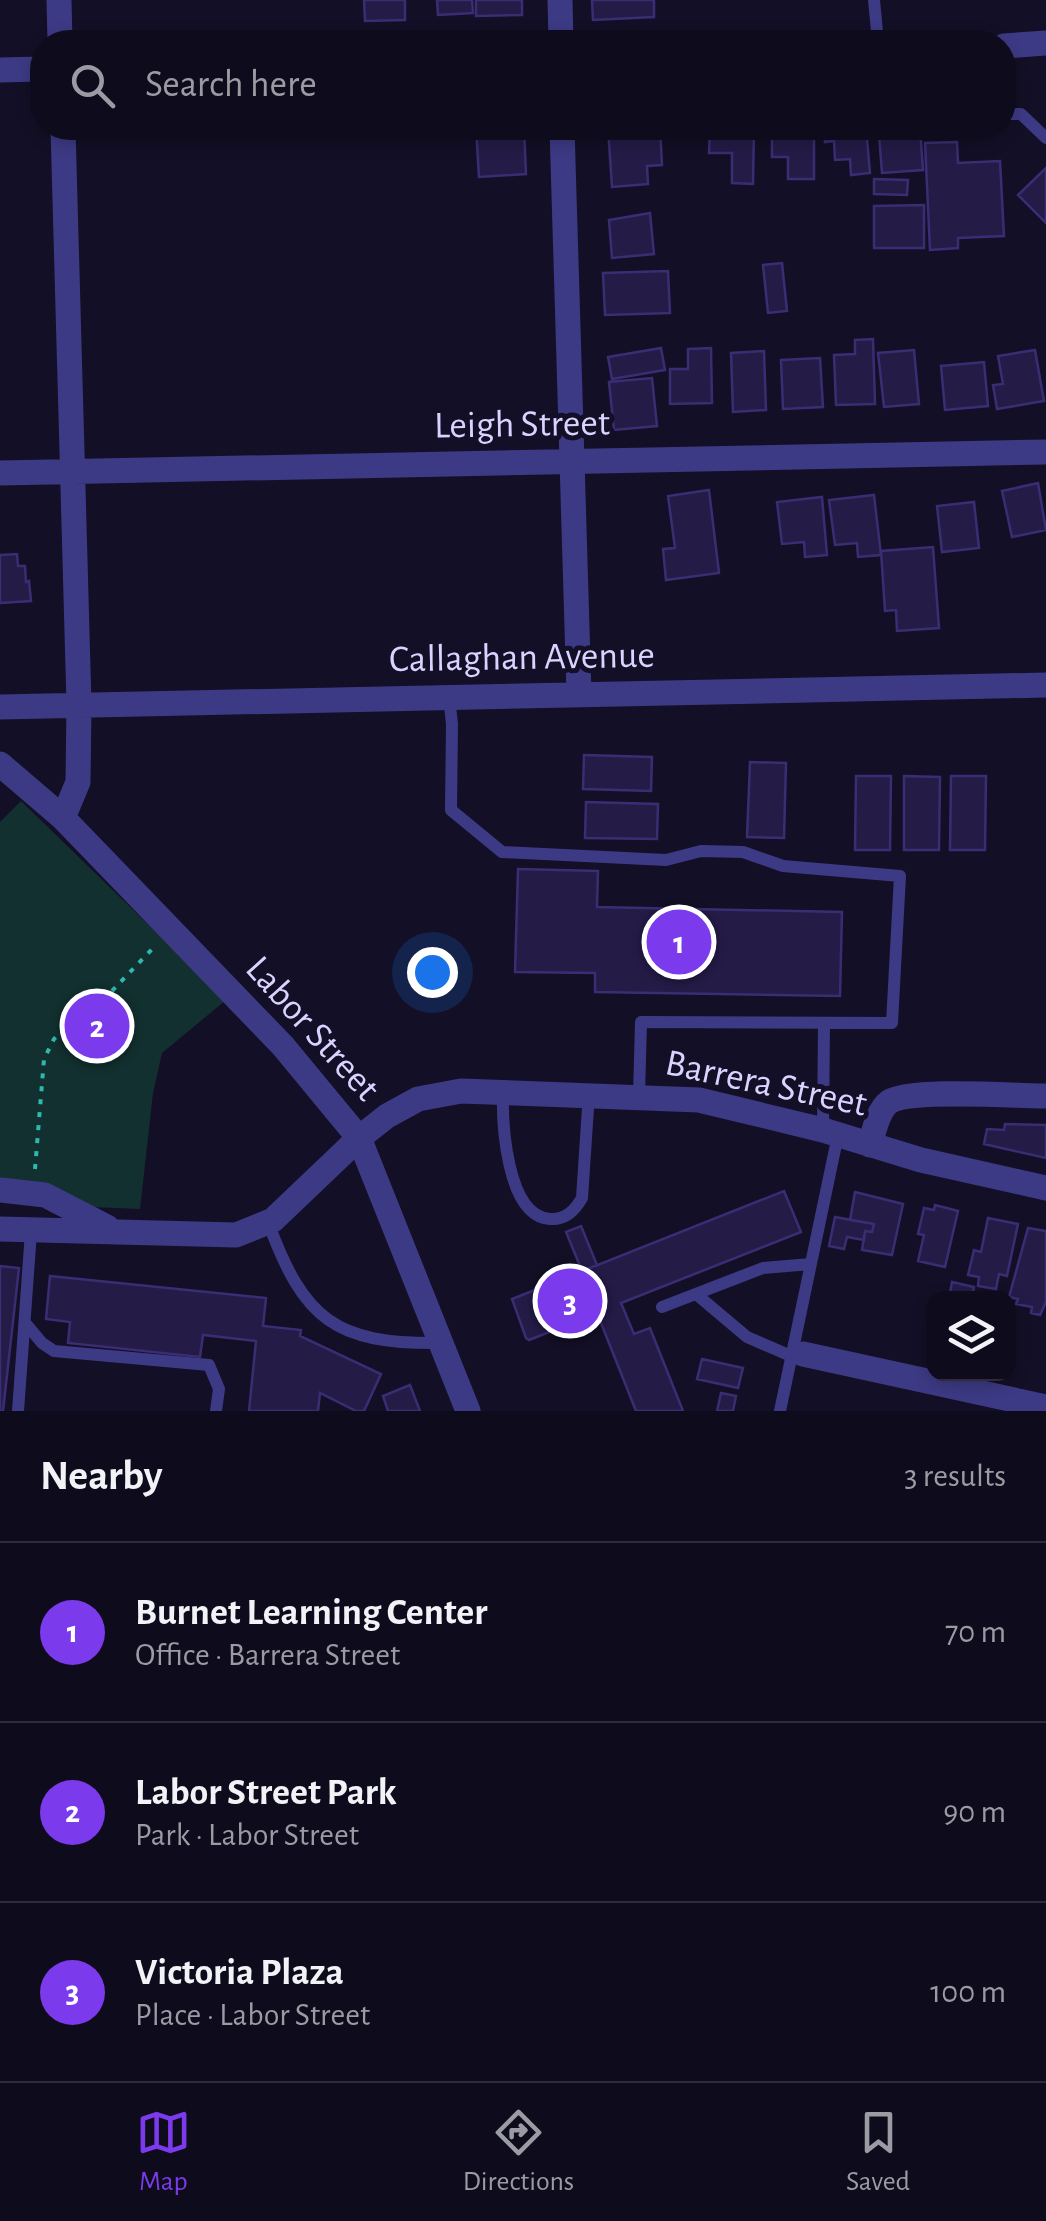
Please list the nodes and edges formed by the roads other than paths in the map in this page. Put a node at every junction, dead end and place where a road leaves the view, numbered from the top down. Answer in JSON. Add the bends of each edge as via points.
{"nodes":[{"id":1,"x":60,"y":0,"type":"edge"},
{"id":2,"x":560,"y":0,"type":"edge"},
{"id":3,"x":874,"y":0,"type":"edge"},
{"id":4,"x":60,"y":30,"type":"edge"},
{"id":5,"x":560,"y":30,"type":"edge"},
{"id":6,"x":877,"y":30,"type":"edge"},
{"id":7,"x":1046,"y":42,"type":"edge"},
{"id":8,"x":1016,"y":45,"type":"edge"},
{"id":9,"x":30,"y":69,"type":"edge"},
{"id":10,"x":0,"y":70,"type":"edge"},
{"id":11,"x":1016,"y":114,"type":"edge"},
{"id":12,"x":1046,"y":138,"type":"edge"},
{"id":13,"x":63,"y":140,"type":"edge"},
{"id":14,"x":562,"y":140,"type":"edge"},
{"id":15,"x":1046,"y":452,"type":"edge"},
{"id":16,"x":570,"y":461,"type":"junction"},
{"id":17,"x":72,"y":471,"type":"junction"},
{"id":18,"x":0,"y":473,"type":"edge"},
{"id":19,"x":1046,"y":685,"type":"edge"},
{"id":20,"x":579,"y":694,"type":"junction"},
{"id":21,"x":449,"y":697,"type":"junction"},
{"id":22,"x":79,"y":704,"type":"junction"},
{"id":23,"x":0,"y":707,"type":"edge"},
{"id":24,"x":0,"y":764,"type":"edge"},
{"id":25,"x":63,"y":818,"type":"junction"},
{"id":26,"x":824,"y":1022,"type":"junction"},
{"id":27,"x":503,"y":1090,"type":"junction"},
{"id":28,"x":589,"y":1093,"type":"junction"},
{"id":29,"x":638,"y":1095,"type":"junction"},
{"id":30,"x":1046,"y":1096,"type":"edge"},
{"id":31,"x":830,"y":1133,"type":"junction"},
{"id":32,"x":359,"y":1138,"type":"junction"},
{"id":33,"x":870,"y":1145,"type":"junction"},
{"id":34,"x":1046,"y":1188,"type":"edge"},
{"id":35,"x":0,"y":1190,"type":"edge"},
{"id":36,"x":268,"y":1222,"type":"junction"},
{"id":37,"x":0,"y":1230,"type":"edge"},
{"id":38,"x":116,"y":1231,"type":"junction"},
{"id":39,"x":31,"y":1232,"type":"junction"},
{"id":40,"x":811,"y":1264,"type":"junction"},
{"id":41,"x":696,"y":1294,"type":"junction"},
{"id":42,"x":662,"y":1307,"type":"dead end"},
{"id":43,"x":27,"y":1324,"type":"junction"},
{"id":44,"x":440,"y":1343,"type":"junction"},
{"id":45,"x":796,"y":1354,"type":"junction"},
{"id":46,"x":1046,"y":1407,"type":"edge"},
{"id":47,"x":18,"y":1411,"type":"edge"},
{"id":48,"x":216,"y":1411,"type":"edge"},
{"id":49,"x":468,"y":1411,"type":"edge"},
{"id":50,"x":780,"y":1411,"type":"edge"}],
"edges":[{"from":1,"to":4,"type":"street"},
{"from":2,"to":5,"type":"street"},
{"from":3,"to":6,"type":"lane"},
{"from":7,"to":8,"type":"street"},
{"from":9,"to":10,"type":"street"},
{"from":11,"to":12,"type":"lane"},
{"from":13,"to":17,"type":"street"},
{"from":14,"to":16,"type":"street"},
{"from":15,"to":16,"type":"street","name":"Leigh Street"},
{"from":16,"to":17,"type":"street","name":"Leigh Street"},
{"from":16,"to":20,"type":"street"},
{"from":17,"to":18,"type":"street","name":"Leigh Street"},
{"from":17,"to":22,"type":"street"},
{"from":19,"to":20,"type":"street","name":"Callaghan Avenue"},
{"from":20,"to":21,"type":"street","name":"Callaghan Avenue"},
{"from":21,"to":22,"type":"street","name":"Callaghan Avenue"},
{"from":21,"to":26,"type":"lane","via":[[451,810],[502,852],[666,860],[701,851],[744,852],[783,866],[900,876],[892,1022]]},
{"from":22,"to":23,"type":"street","name":"Callaghan Avenue"},
{"from":22,"to":25,"type":"street","via":[[78,782]]},
{"from":24,"to":25,"type":"street","name":"Labor Street"},
{"from":25,"to":32,"type":"street","name":"Labor Street","via":[[283,1046]]},
{"from":26,"to":29,"type":"lane","via":[[641,1022]]},
{"from":26,"to":31,"type":"lane"},
{"from":27,"to":28,"type":"street","name":"Barrera Street"},
{"from":27,"to":28,"type":"lane","via":[[507,1160],[527,1204],[550,1219],[574,1210],[582,1198]]},
{"from":27,"to":32,"type":"street","name":"Barrera Street","via":[[418,1099]]},
{"from":28,"to":29,"type":"street","name":"Barrera Street"},
{"from":29,"to":31,"type":"street","name":"Barrera Street","via":[[699,1100]]},
{"from":30,"to":33,"type":"street","via":[[898,1098],[884,1106]]},
{"from":31,"to":33,"type":"street","name":"Barrera Street"},
{"from":31,"to":40,"type":"lane"},
{"from":32,"to":36,"type":"street","name":"Barrera Street"},
{"from":32,"to":44,"type":"street","name":"Labor Street"},
{"from":33,"to":34,"type":"street","name":"Barrera Street"},
{"from":35,"to":38,"type":"street","via":[[45,1195]]},
{"from":36,"to":38,"type":"street","via":[[236,1236]]},
{"from":36,"to":44,"type":"lane","via":[[297,1286],[319,1315],[353,1334]]},
{"from":37,"to":39,"type":"street"},
{"from":38,"to":39,"type":"street"},
{"from":39,"to":43,"type":"lane"},
{"from":40,"to":41,"type":"lane","via":[[763,1268]]},
{"from":40,"to":45,"type":"lane"},
{"from":41,"to":42,"type":"lane"},
{"from":41,"to":45,"type":"lane","via":[[747,1337]]},
{"from":43,"to":47,"type":"lane"},
{"from":43,"to":48,"type":"lane","via":[[54,1351],[209,1366],[219,1388]]},
{"from":44,"to":49,"type":"street","name":"Labor Street"},
{"from":45,"to":46,"type":"street"},
{"from":45,"to":50,"type":"lane"}]}
